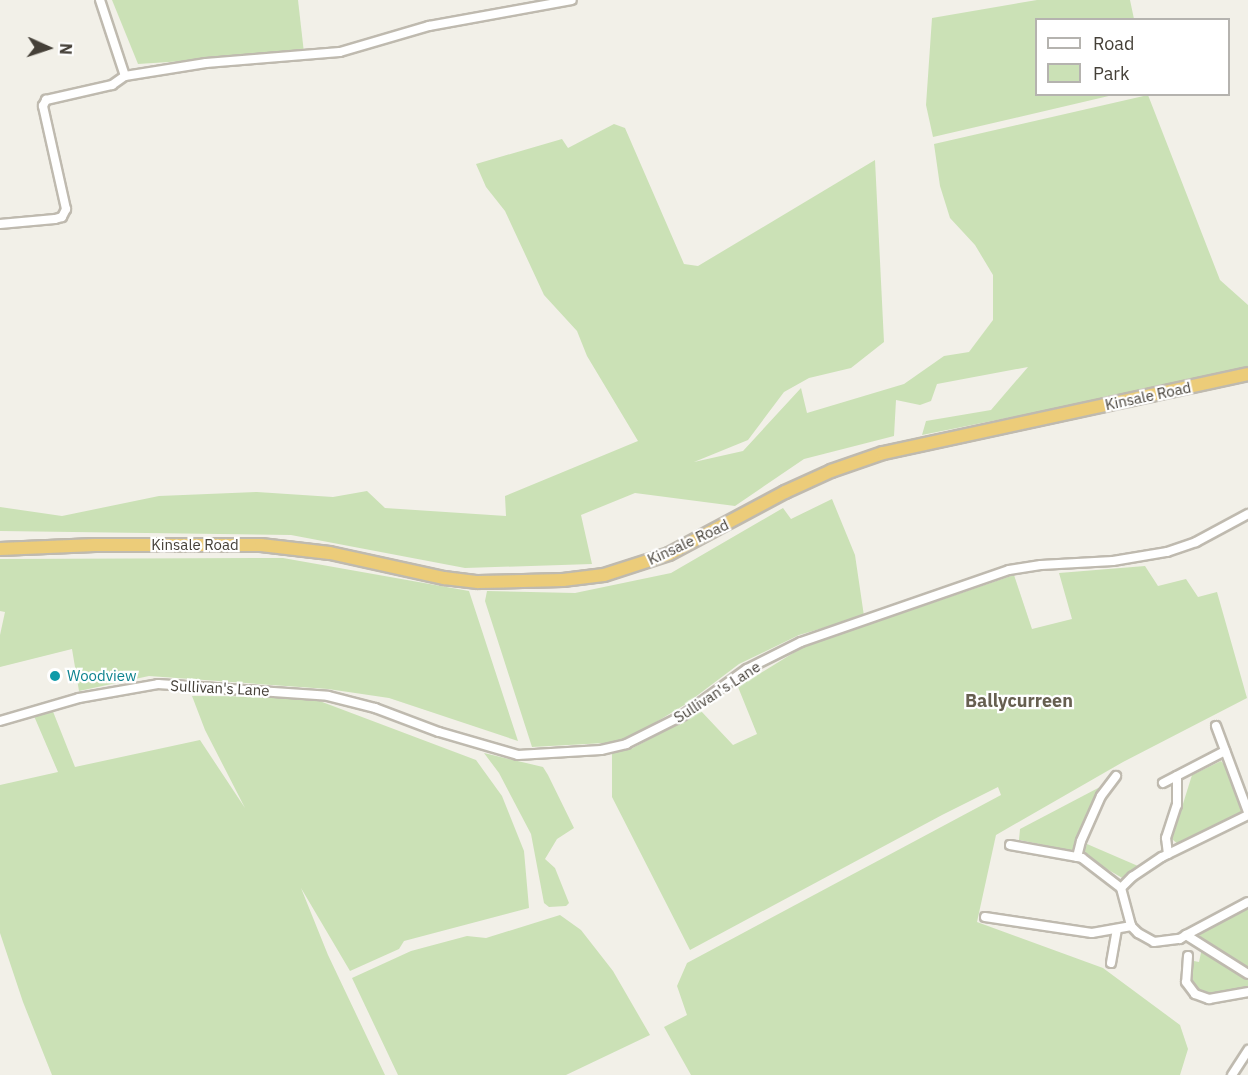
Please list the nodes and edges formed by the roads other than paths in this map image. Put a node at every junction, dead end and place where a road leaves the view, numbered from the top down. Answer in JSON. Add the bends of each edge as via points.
{"nodes":[{"id":1,"x":100,"y":0,"type":"edge"},
{"id":2,"x":572,"y":0,"type":"edge"},
{"id":3,"x":125,"y":76,"type":"junction"},
{"id":4,"x":64,"y":213,"type":"junction"},
{"id":5,"x":73,"y":216,"type":"dead end"},
{"id":6,"x":0,"y":224,"type":"edge"},
{"id":7,"x":1248,"y":374,"type":"edge"},
{"id":8,"x":1248,"y":514,"type":"edge"},
{"id":9,"x":0,"y":543,"type":"edge"},
{"id":10,"x":74,"y":546,"type":"junction"},
{"id":11,"x":0,"y":549,"type":"edge"},
{"id":12,"x":0,"y":721,"type":"edge"},
{"id":13,"x":1215,"y":726,"type":"dead end"},
{"id":14,"x":1225,"y":751,"type":"junction"},
{"id":15,"x":1116,"y":776,"type":"dead end"},
{"id":16,"x":1177,"y":776,"type":"junction"},
{"id":17,"x":1163,"y":783,"type":"dead end"},
{"id":18,"x":1248,"y":813,"type":"edge"},
{"id":19,"x":1010,"y":845,"type":"dead end"},
{"id":20,"x":1168,"y":854,"type":"junction"},
{"id":21,"x":1077,"y":857,"type":"junction"},
{"id":22,"x":1121,"y":888,"type":"junction"},
{"id":23,"x":1248,"y":902,"type":"edge"},
{"id":24,"x":985,"y":917,"type":"dead end"},
{"id":25,"x":1131,"y":926,"type":"junction"},
{"id":26,"x":1118,"y":930,"type":"junction"},
{"id":27,"x":1186,"y":935,"type":"junction"},
{"id":28,"x":1188,"y":956,"type":"dead end"},
{"id":29,"x":1111,"y":963,"type":"dead end"},
{"id":30,"x":1248,"y":974,"type":"edge"},
{"id":31,"x":1248,"y":992,"type":"edge"},
{"id":32,"x":1247,"y":1051,"type":"edge"},
{"id":33,"x":1232,"y":1075,"type":"edge"}],
"edges":[{"from":1,"to":3,"type":"street"},
{"from":2,"to":3,"type":"street","via":[[429,26],[340,52],[206,63]]},
{"from":3,"to":4,"type":"street","via":[[112,85],[46,100],[43,106]]},
{"from":4,"to":5,"type":"street"},
{"from":4,"to":6,"type":"street","via":[[55,219]]},
{"from":7,"to":10,"type":"highway","name":"Kinsale Road","via":[[883,453],[785,492],[669,554],[604,575],[522,584],[478,582],[330,553],[261,545]]},
{"from":8,"to":12,"type":"street","name":"Sullivan's Lane","via":[[1196,542],[1167,552],[1009,570],[801,642],[747,669],[682,716],[626,744],[601,750],[518,755],[328,696],[158,684],[79,698]]},
{"from":9,"to":10,"type":"highway","name":"Kinsale Road"},
{"from":10,"to":11,"type":"highway","name":"Kinsale Road"},
{"from":13,"to":14,"type":"street"},
{"from":14,"to":16,"type":"street"},
{"from":14,"to":18,"type":"street"},
{"from":15,"to":21,"type":"street","via":[[1101,796]]},
{"from":16,"to":17,"type":"street"},
{"from":16,"to":20,"type":"street","via":[[1177,805],[1167,838]]},
{"from":18,"to":20,"type":"street"},
{"from":19,"to":21,"type":"street"},
{"from":20,"to":22,"type":"street"},
{"from":21,"to":22,"type":"street"},
{"from":22,"to":25,"type":"street"},
{"from":23,"to":27,"type":"street"},
{"from":24,"to":26,"type":"street","via":[[1092,933]]},
{"from":25,"to":26,"type":"street"},
{"from":25,"to":27,"type":"street","via":[[1154,942]]},
{"from":26,"to":29,"type":"street"},
{"from":27,"to":30,"type":"street"},
{"from":28,"to":31,"type":"street","via":[[1186,982],[1195,994],[1209,999]]},
{"from":32,"to":33,"type":"street"}]}
